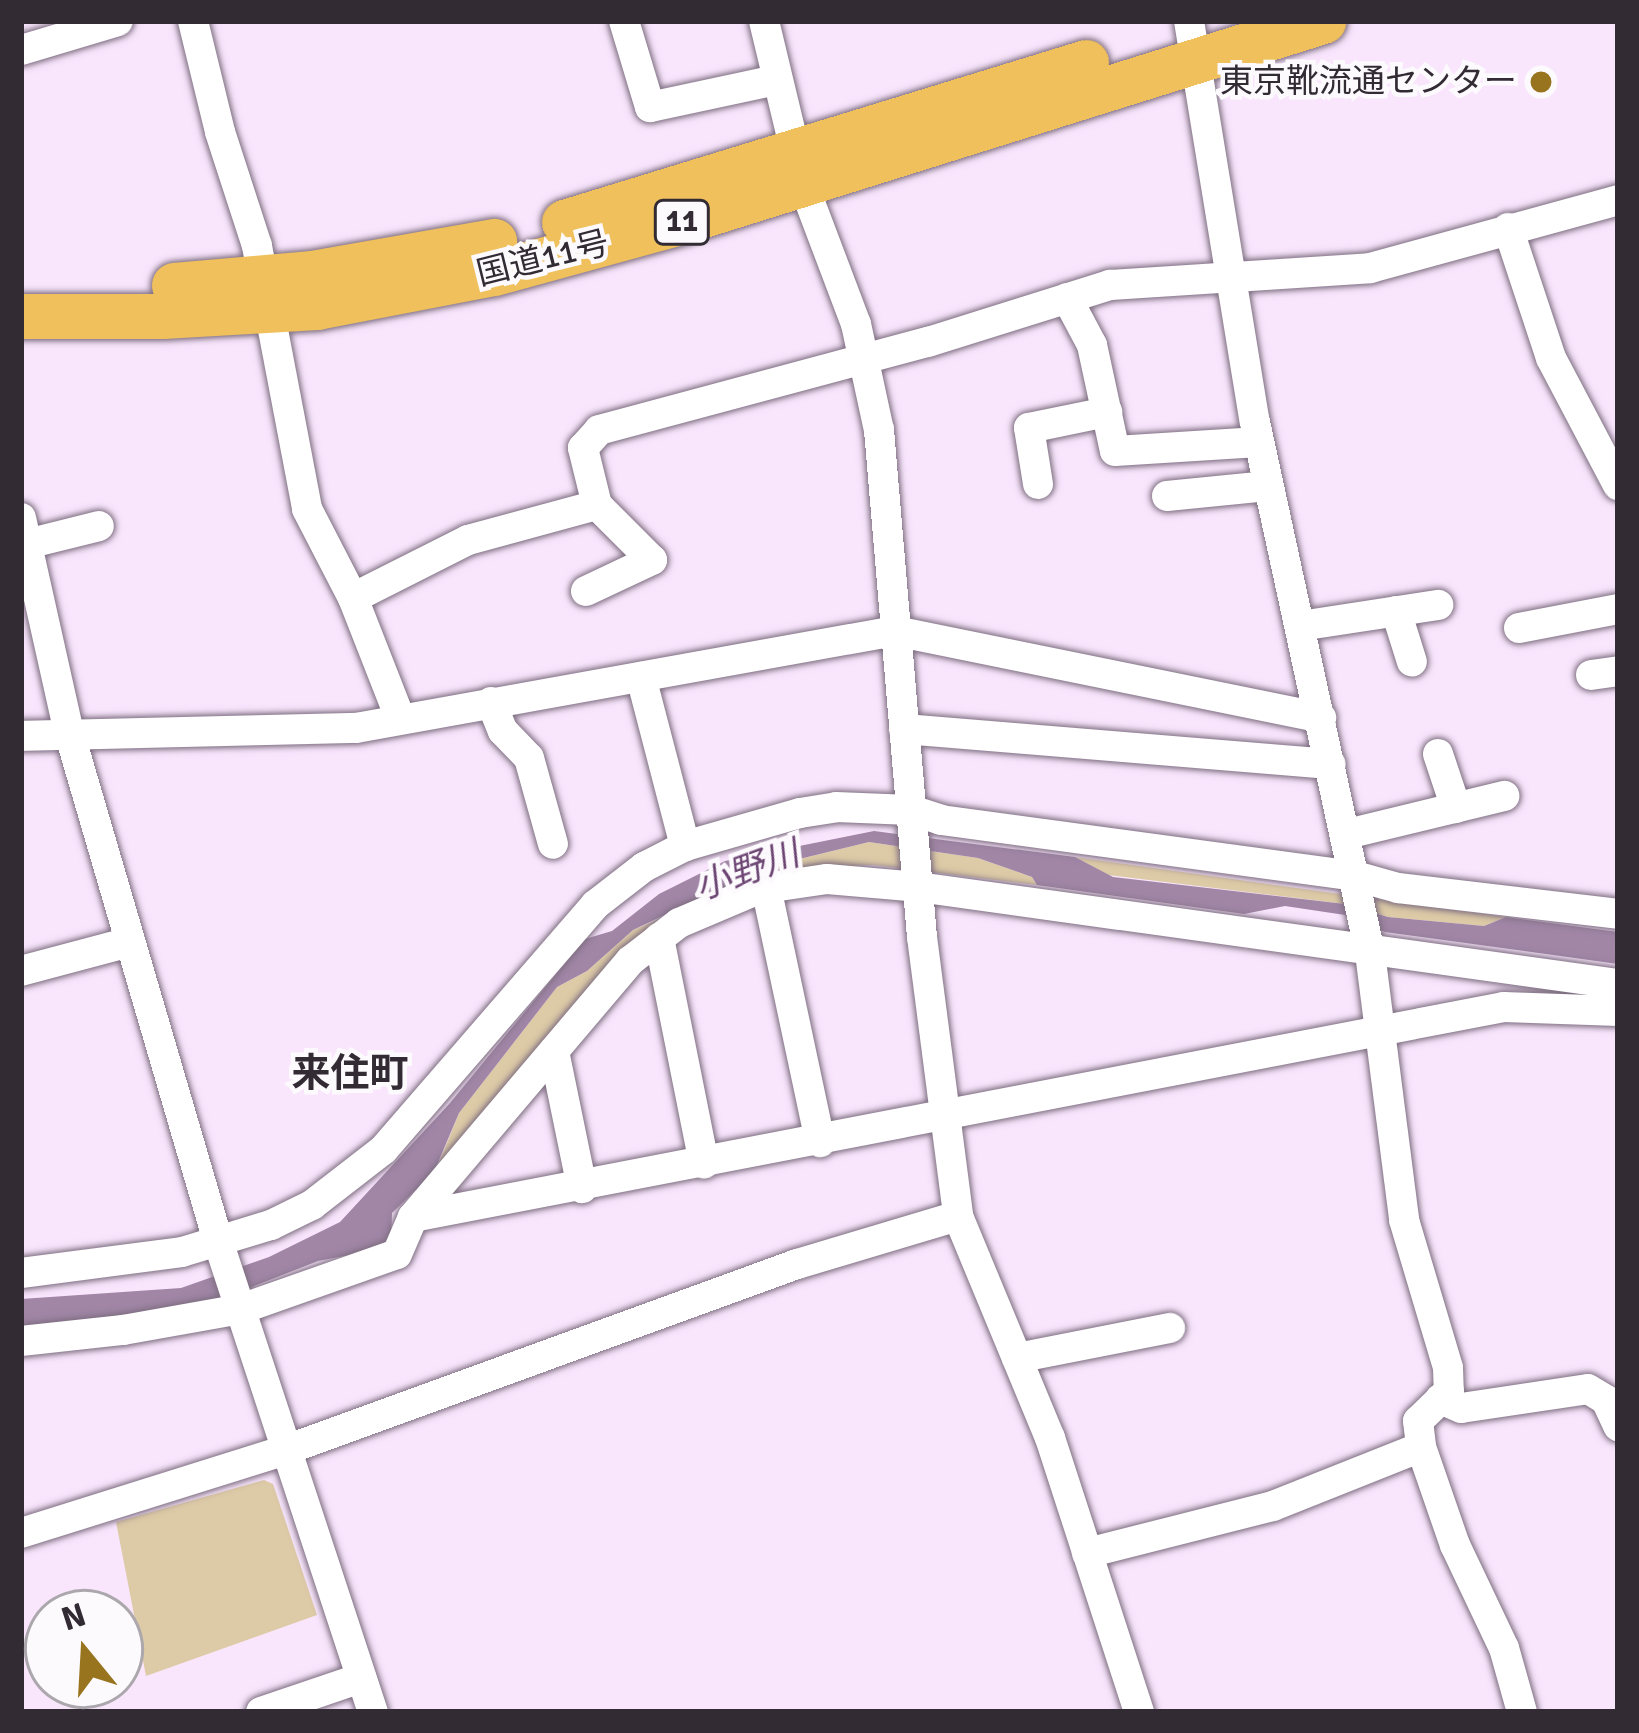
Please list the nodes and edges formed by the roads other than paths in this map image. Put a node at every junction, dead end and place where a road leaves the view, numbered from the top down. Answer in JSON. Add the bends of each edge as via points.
{"nodes":[{"id":1,"x":118,"y":21,"type":"edge"},
{"id":2,"x":193,"y":21,"type":"edge"},
{"id":3,"x":623,"y":21,"type":"edge"},
{"id":4,"x":764,"y":21,"type":"edge"},
{"id":5,"x":1323,"y":21,"type":"edge"},
{"id":6,"x":1198,"y":33,"type":"edge"},
{"id":7,"x":21,"y":50,"type":"edge"},
{"id":8,"x":776,"y":80,"type":"junction"},
{"id":9,"x":798,"y":168,"type":"junction"},
{"id":10,"x":1618,"y":200,"type":"edge"},
{"id":11,"x":1508,"y":228,"type":"junction"},
{"id":12,"x":1229,"y":279,"type":"junction"},
{"id":13,"x":21,"y":284,"type":"edge"},
{"id":14,"x":265,"y":295,"type":"junction"},
{"id":15,"x":1067,"y":298,"type":"junction"},
{"id":16,"x":21,"y":316,"type":"edge"},
{"id":17,"x":865,"y":357,"type":"junction"},
{"id":18,"x":1107,"y":412,"type":"junction"},
{"id":19,"x":1259,"y":442,"type":"junction"},
{"id":20,"x":1030,"y":472,"type":"dead end"},
{"id":21,"x":1618,"y":484,"type":"edge"},
{"id":22,"x":1268,"y":485,"type":"junction"},
{"id":23,"x":1167,"y":496,"type":"dead end"},
{"id":24,"x":597,"y":505,"type":"junction"},
{"id":25,"x":99,"y":526,"type":"dead end"},
{"id":26,"x":24,"y":531,"type":"edge"},
{"id":27,"x":586,"y":591,"type":"dead end"},
{"id":28,"x":353,"y":598,"type":"junction"},
{"id":29,"x":1438,"y":604,"type":"dead end"},
{"id":30,"x":1618,"y":609,"type":"edge"},
{"id":31,"x":1396,"y":611,"type":"junction"},
{"id":32,"x":1300,"y":626,"type":"junction"},
{"id":33,"x":1519,"y":630,"type":"dead end"},
{"id":34,"x":895,"y":631,"type":"junction"},
{"id":35,"x":1412,"y":662,"type":"dead end"},
{"id":36,"x":641,"y":676,"type":"junction"},
{"id":37,"x":491,"y":703,"type":"junction"},
{"id":38,"x":400,"y":718,"type":"junction"},
{"id":39,"x":1321,"y":718,"type":"junction"},
{"id":40,"x":904,"y":729,"type":"junction"},
{"id":41,"x":69,"y":732,"type":"junction"},
{"id":42,"x":21,"y":736,"type":"edge"},
{"id":43,"x":1438,"y":754,"type":"dead end"},
{"id":44,"x":1331,"y":764,"type":"junction"},
{"id":45,"x":1504,"y":796,"type":"dead end"},
{"id":46,"x":1456,"y":808,"type":"junction"},
{"id":47,"x":911,"y":814,"type":"junction"},
{"id":48,"x":1347,"y":834,"type":"junction"},
{"id":49,"x":553,"y":844,"type":"dead end"},
{"id":50,"x":685,"y":846,"type":"junction"},
{"id":51,"x":1356,"y":880,"type":"junction"},
{"id":52,"x":918,"y":883,"type":"junction"},
{"id":53,"x":766,"y":887,"type":"junction"},
{"id":54,"x":1618,"y":914,"type":"edge"},
{"id":55,"x":659,"y":938,"type":"junction"},
{"id":56,"x":130,"y":942,"type":"junction"},
{"id":57,"x":1369,"y":947,"type":"junction"},
{"id":58,"x":21,"y":971,"type":"edge"},
{"id":59,"x":1618,"y":984,"type":"edge"},
{"id":60,"x":1618,"y":1011,"type":"edge"},
{"id":61,"x":1383,"y":1031,"type":"junction"},
{"id":62,"x":554,"y":1051,"type":"junction"},
{"id":63,"x":941,"y":1118,"type":"junction"},
{"id":64,"x":820,"y":1142,"type":"junction"},
{"id":65,"x":704,"y":1165,"type":"junction"},
{"id":66,"x":582,"y":1188,"type":"junction"},
{"id":67,"x":958,"y":1216,"type":"junction"},
{"id":68,"x":413,"y":1217,"type":"junction"},
{"id":69,"x":220,"y":1246,"type":"junction"},
{"id":70,"x":21,"y":1273,"type":"edge"},
{"id":71,"x":240,"y":1306,"type":"junction"},
{"id":72,"x":1170,"y":1328,"type":"dead end"},
{"id":73,"x":21,"y":1341,"type":"edge"},
{"id":74,"x":1017,"y":1358,"type":"junction"},
{"id":75,"x":1441,"y":1399,"type":"junction"},
{"id":76,"x":1618,"y":1426,"type":"edge"},
{"id":77,"x":1421,"y":1447,"type":"junction"},
{"id":78,"x":286,"y":1450,"type":"junction"},
{"id":79,"x":21,"y":1533,"type":"edge"},
{"id":80,"x":1087,"y":1553,"type":"junction"},
{"id":81,"x":362,"y":1678,"type":"junction"},
{"id":82,"x":261,"y":1712,"type":"edge"},
{"id":83,"x":373,"y":1712,"type":"edge"},
{"id":84,"x":1139,"y":1712,"type":"edge"},
{"id":85,"x":1522,"y":1712,"type":"edge"}],
"edges":[{"from":1,"to":7,"type":"street"},
{"from":2,"to":14,"type":"street"},
{"from":3,"to":8,"type":"street","via":[[650,107]]},
{"from":4,"to":8,"type":"street"},
{"from":5,"to":6,"type":"highway","name":"国道11号","number":"11"},
{"from":6,"to":9,"type":"highway","name":"国道11号","number":"11"},
{"from":6,"to":12,"type":"street"},
{"from":8,"to":9,"type":"street"},
{"from":9,"to":14,"type":"highway","name":"国道11号","number":"11","via":[[494,273],[317,307]]},
{"from":9,"to":17,"type":"street"},
{"from":10,"to":11,"type":"street"},
{"from":11,"to":12,"type":"street","via":[[1370,268]]},
{"from":11,"to":21,"type":"street","via":[[1551,358]]},
{"from":12,"to":15,"type":"street","via":[[1111,285]]},
{"from":12,"to":19,"type":"street"},
{"from":13,"to":14,"type":"highway","name":"国道11号","number":"11"},
{"from":14,"to":16,"type":"highway","name":"国道11号","number":"11"},
{"from":14,"to":28,"type":"street","via":[[307,509]]},
{"from":15,"to":17,"type":"street"},
{"from":15,"to":18,"type":"street","via":[[1091,345]]},
{"from":17,"to":24,"type":"street","via":[[598,430],[584,448]]},
{"from":17,"to":34,"type":"street"},
{"from":18,"to":19,"type":"street","via":[[1115,451]]},
{"from":18,"to":20,"type":"street","via":[[1029,428]]},
{"from":19,"to":22,"type":"street"},
{"from":22,"to":23,"type":"street"},
{"from":22,"to":32,"type":"street"},
{"from":24,"to":27,"type":"street","via":[[652,560]]},
{"from":24,"to":28,"type":"street","via":[[468,540]]},
{"from":25,"to":26,"type":"street"},
{"from":26,"to":41,"type":"street"},
{"from":28,"to":38,"type":"street"},
{"from":29,"to":31,"type":"street"},
{"from":30,"to":33,"type":"street"},
{"from":31,"to":32,"type":"street"},
{"from":31,"to":35,"type":"street"},
{"from":32,"to":39,"type":"street"},
{"from":34,"to":36,"type":"street"},
{"from":34,"to":39,"type":"street"},
{"from":34,"to":40,"type":"street"},
{"from":36,"to":37,"type":"street"},
{"from":36,"to":50,"type":"street"},
{"from":37,"to":38,"type":"street"},
{"from":37,"to":49,"type":"street","via":[[503,731],[529,758]]},
{"from":38,"to":41,"type":"street","via":[[308,732]]},
{"from":39,"to":44,"type":"street"},
{"from":40,"to":44,"type":"street"},
{"from":40,"to":47,"type":"street"},
{"from":41,"to":42,"type":"street"},
{"from":41,"to":56,"type":"street"},
{"from":43,"to":46,"type":"street"},
{"from":44,"to":48,"type":"street"},
{"from":45,"to":46,"type":"street"},
{"from":46,"to":48,"type":"street"},
{"from":47,"to":50,"type":"street","via":[[836,807]]},
{"from":47,"to":51,"type":"street"},
{"from":47,"to":52,"type":"street"},
{"from":48,"to":51,"type":"street"},
{"from":50,"to":69,"type":"street","via":[[595,905],[368,1162],[313,1205]]},
{"from":51,"to":54,"type":"street"},
{"from":51,"to":57,"type":"street"},
{"from":52,"to":53,"type":"street","via":[[826,878]]},
{"from":52,"to":57,"type":"street"},
{"from":52,"to":63,"type":"street"},
{"from":53,"to":55,"type":"street","via":[[711,906]]},
{"from":53,"to":64,"type":"street"},
{"from":55,"to":62,"type":"street"},
{"from":55,"to":65,"type":"street"},
{"from":56,"to":58,"type":"street"},
{"from":56,"to":69,"type":"street"},
{"from":57,"to":59,"type":"street"},
{"from":57,"to":61,"type":"street"},
{"from":60,"to":61,"type":"street","via":[[1504,1007]]},
{"from":61,"to":63,"type":"street"},
{"from":61,"to":75,"type":"street","via":[[1397,1185],[1448,1368],[1449,1391]]},
{"from":62,"to":66,"type":"street"},
{"from":62,"to":68,"type":"street"},
{"from":63,"to":64,"type":"street"},
{"from":63,"to":67,"type":"street"},
{"from":64,"to":65,"type":"street"},
{"from":65,"to":66,"type":"street"},
{"from":66,"to":68,"type":"street"},
{"from":67,"to":74,"type":"street"},
{"from":67,"to":78,"type":"street","via":[[777,1271]]},
{"from":68,"to":71,"type":"street","via":[[398,1254]]},
{"from":69,"to":70,"type":"street"},
{"from":69,"to":71,"type":"street"},
{"from":71,"to":73,"type":"street"},
{"from":71,"to":78,"type":"street"},
{"from":72,"to":74,"type":"street"},
{"from":74,"to":80,"type":"street"},
{"from":75,"to":76,"type":"street","via":[[1461,1408],[1588,1389],[1606,1400]]},
{"from":75,"to":77,"type":"street","via":[[1418,1421]]},
{"from":77,"to":80,"type":"street","via":[[1273,1506]]},
{"from":77,"to":85,"type":"street"},
{"from":78,"to":79,"type":"street"},
{"from":78,"to":81,"type":"street"},
{"from":80,"to":84,"type":"street"},
{"from":81,"to":82,"type":"street"},
{"from":81,"to":83,"type":"street"}]}
